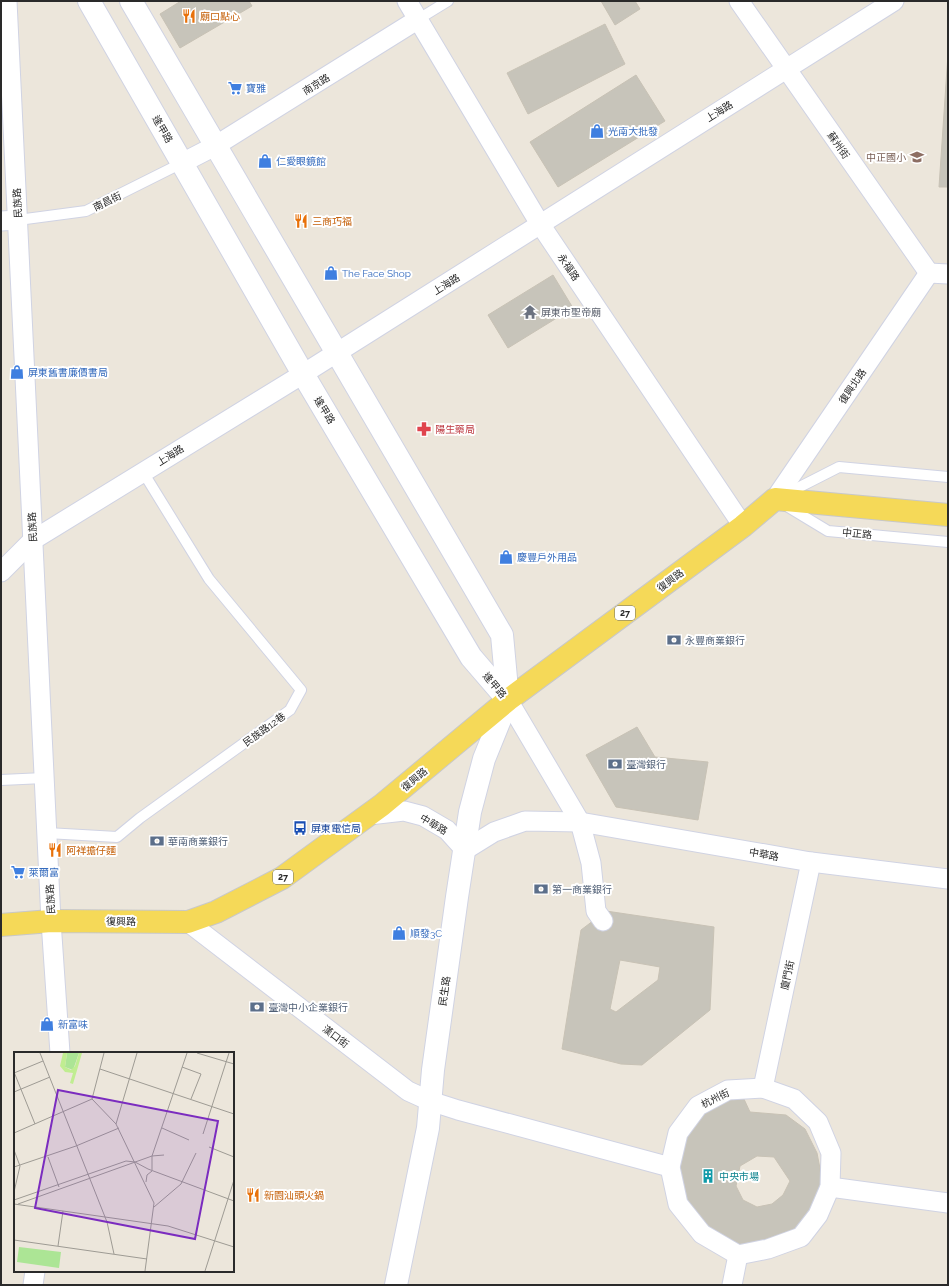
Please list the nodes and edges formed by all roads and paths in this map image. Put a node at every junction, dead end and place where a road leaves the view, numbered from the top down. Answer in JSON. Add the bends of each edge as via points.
{"nodes":[{"id":1,"x":7,"y":1,"type":"edge"},
{"id":2,"x":89,"y":1,"type":"edge"},
{"id":3,"x":131,"y":1,"type":"edge"},
{"id":4,"x":407,"y":1,"type":"edge"},
{"id":5,"x":448,"y":1,"type":"edge"},
{"id":6,"x":739,"y":1,"type":"edge"},
{"id":7,"x":894,"y":1,"type":"edge"},
{"id":8,"x":417,"y":20,"type":"junction"},
{"id":9,"x":786,"y":69,"type":"junction"},
{"id":10,"x":215,"y":146,"type":"junction"},
{"id":11,"x":182,"y":163,"type":"junction"},
{"id":12,"x":9,"y":221,"type":"edge"},
{"id":13,"x":540,"y":224,"type":"junction"},
{"id":14,"x":929,"y":273,"type":"junction"},
{"id":15,"x":948,"y":274,"type":"edge"},
{"id":16,"x":336,"y":353,"type":"junction"},
{"id":17,"x":303,"y":374,"type":"junction"},
{"id":18,"x":143,"y":472,"type":"junction"},
{"id":19,"x":948,"y":478,"type":"edge"},
{"id":20,"x":774,"y":499,"type":"junction"},
{"id":21,"x":948,"y":515,"type":"edge"},
{"id":22,"x":743,"y":526,"type":"junction"},
{"id":23,"x":33,"y":540,"type":"junction"},
{"id":24,"x":948,"y":542,"type":"edge"},
{"id":25,"x":1,"y":572,"type":"edge"},
{"id":26,"x":508,"y":700,"type":"junction"},
{"id":27,"x":44,"y":778,"type":"junction"},
{"id":28,"x":1,"y":780,"type":"edge"},
{"id":29,"x":369,"y":815,"type":"junction"},
{"id":30,"x":580,"y":822,"type":"junction"},
{"id":31,"x":47,"y":833,"type":"junction"},
{"id":32,"x":465,"y":850,"type":"junction"},
{"id":33,"x":811,"y":862,"type":"junction"},
{"id":34,"x":948,"y":879,"type":"edge"},
{"id":35,"x":51,"y":921,"type":"junction"},
{"id":36,"x":188,"y":922,"type":"junction"},
{"id":37,"x":603,"y":922,"type":"dead end"},
{"id":38,"x":1,"y":925,"type":"edge"},
{"id":39,"x":60,"y":1052,"type":"edge"},
{"id":40,"x":762,"y":1088,"type":"junction"},
{"id":41,"x":430,"y":1101,"type":"junction"},
{"id":42,"x":670,"y":1167,"type":"junction"},
{"id":43,"x":830,"y":1187,"type":"junction"},
{"id":44,"x":948,"y":1203,"type":"edge"},
{"id":45,"x":738,"y":1255,"type":"junction"},
{"id":46,"x":35,"y":1272,"type":"edge"},
{"id":47,"x":33,"y":1285,"type":"edge"},
{"id":48,"x":396,"y":1285,"type":"edge"},
{"id":49,"x":732,"y":1285,"type":"edge"}],
"edges":[{"from":1,"to":12,"type":"street","name":"民族路"},
{"from":2,"to":11,"type":"street","name":"逢甲路"},
{"from":3,"to":10,"type":"street","name":"逢甲路"},
{"from":4,"to":8,"type":"street","name":"永福路"},
{"from":5,"to":8,"type":"lane","name":"南京路"},
{"from":6,"to":9,"type":"street","name":"蘇州街"},
{"from":7,"to":9,"type":"street","name":"上海路"},
{"from":8,"to":10,"type":"street","name":"南京路"},
{"from":8,"to":13,"type":"street","name":"永福路"},
{"from":9,"to":13,"type":"street","name":"上海路"},
{"from":9,"to":14,"type":"street","name":"蘇州街"},
{"from":10,"to":11,"type":"street","name":"南京路"},
{"from":10,"to":16,"type":"street","name":"逢甲路"},
{"from":11,"to":12,"type":"lane","name":"南昌街","via":[[86,211]]},
{"from":11,"to":17,"type":"street","name":"逢甲路"},
{"from":12,"to":23,"type":"street","name":"民族路"},
{"from":13,"to":16,"type":"street","name":"上海路"},
{"from":13,"to":22,"type":"street","name":"永福路"},
{"from":14,"to":15,"type":"street"},
{"from":14,"to":20,"type":"street","name":"復興北路"},
{"from":16,"to":17,"type":"street","name":"上海路"},
{"from":16,"to":26,"type":"street","name":"逢甲路","via":[[502,635]]},
{"from":17,"to":18,"type":"street","name":"上海路"},
{"from":17,"to":26,"type":"street","name":"逢甲路","via":[[471,657]]},
{"from":18,"to":23,"type":"street","name":"上海路"},
{"from":18,"to":31,"type":"lane","name":"民族路12巷","via":[[209,579],[301,690],[290,710],[117,837]]},
{"from":19,"to":20,"type":"lane","via":[[839,467]]},
{"from":20,"to":21,"type":"main road"},
{"from":20,"to":22,"type":"main road","name":"復興路","number":"27"},
{"from":20,"to":24,"type":"lane","name":"中正路","via":[[828,531]]},
{"from":22,"to":26,"type":"main road","name":"復興路","number":"27"},
{"from":23,"to":25,"type":"street","name":"上海路"},
{"from":23,"to":27,"type":"street","name":"民族路"},
{"from":26,"to":29,"type":"main road","name":"復興路","number":"27"},
{"from":26,"to":30,"type":"street"},
{"from":26,"to":32,"type":"street","name":"民生路","via":[[484,759],[470,812]]},
{"from":27,"to":28,"type":"lane"},
{"from":27,"to":31,"type":"street","name":"民族路"},
{"from":29,"to":32,"type":"street","name":"中華路","via":[[404,811],[423,816],[447,830]]},
{"from":29,"to":36,"type":"main road","name":"復興路","number":"27","via":[[282,878],[216,912]]},
{"from":30,"to":32,"type":"street","name":"中華路","via":[[525,821],[494,832]]},
{"from":30,"to":33,"type":"street","name":"中華路"},
{"from":30,"to":37,"type":"street","via":[[591,863],[596,911]]},
{"from":31,"to":35,"type":"street","name":"民族路"},
{"from":32,"to":41,"type":"street","name":"民生路","via":[[453,920]]},
{"from":33,"to":34,"type":"street","name":"中華路"},
{"from":33,"to":40,"type":"street","name":"廈門街"},
{"from":35,"to":36,"type":"main road","name":"復興路","number":"27"},
{"from":35,"to":38,"type":"main road","name":"復興路","number":"27"},
{"from":35,"to":39,"type":"street","name":"民族路"},
{"from":36,"to":41,"type":"street","name":"漢口街","via":[[408,1091]]},
{"from":40,"to":42,"type":"street","name":"杭州街","via":[[728,1090],[698,1106],[678,1133]]},
{"from":40,"to":43,"type":"street","name":"杭州街","via":[[794,1099],[818,1122],[831,1153]]},
{"from":41,"to":42,"type":"street"},
{"from":41,"to":48,"type":"street","name":"民生路","via":[[428,1128]]},
{"from":42,"to":45,"type":"street","name":"杭州街","via":[[678,1204],[702,1234]]},
{"from":43,"to":44,"type":"street"},
{"from":43,"to":45,"type":"street","name":"杭州街","via":[[818,1215],[801,1237],[768,1249]]},
{"from":45,"to":49,"type":"street"},
{"from":46,"to":47,"type":"street"}]}
